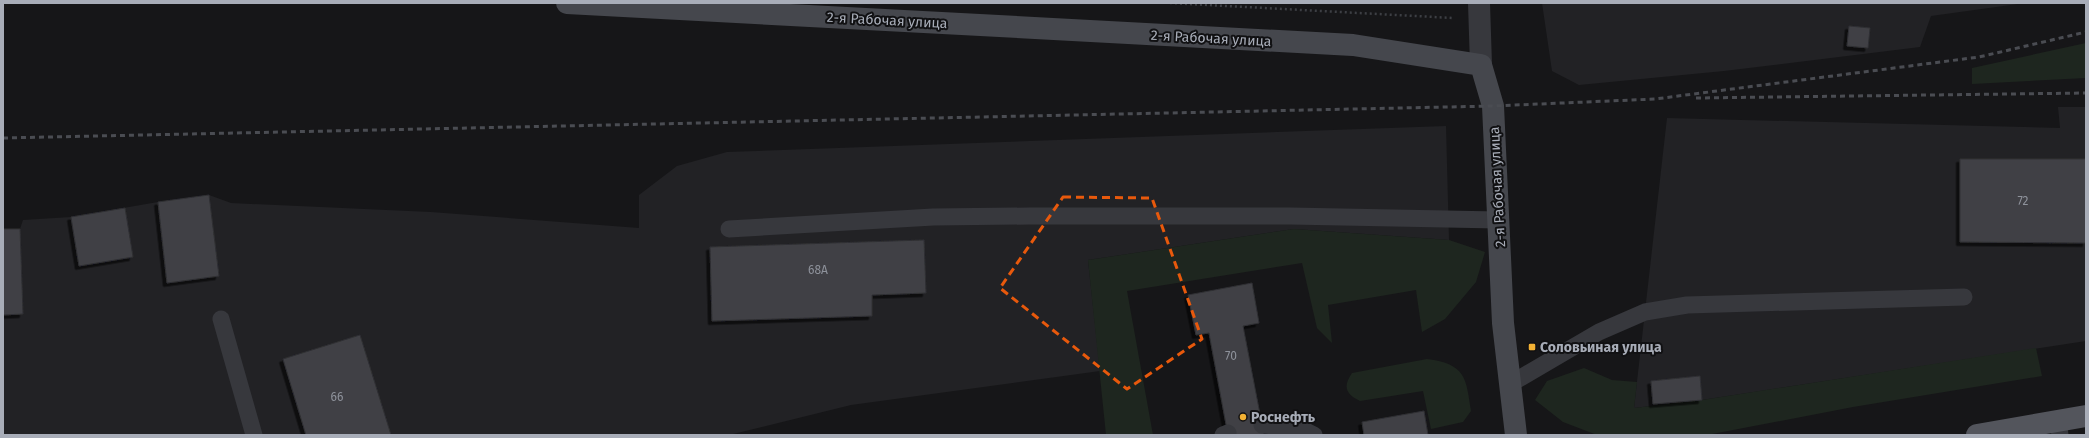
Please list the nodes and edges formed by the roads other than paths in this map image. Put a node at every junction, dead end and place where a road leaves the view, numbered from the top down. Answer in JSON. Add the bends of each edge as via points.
{"nodes":[{"id":1,"x":567,"y":3,"type":"edge"},
{"id":2,"x":1479,"y":11,"type":"edge"},
{"id":3,"x":1481,"y":65,"type":"junction"},
{"id":4,"x":1498,"y":220,"type":"junction"},
{"id":5,"x":729,"y":229,"type":"dead end"},
{"id":6,"x":1964,"y":296,"type":"dead end"},
{"id":7,"x":221,"y":319,"type":"dead end"},
{"id":8,"x":1510,"y":384,"type":"junction"},
{"id":9,"x":2086,"y":416,"type":"edge"},
{"id":10,"x":1262,"y":424,"type":"dead end"},
{"id":11,"x":2059,"y":428,"type":"edge"},
{"id":12,"x":254,"y":435,"type":"edge"},
{"id":13,"x":1314,"y":435,"type":"edge"},
{"id":14,"x":1516,"y":435,"type":"edge"},
{"id":15,"x":1977,"y":435,"type":"edge"}],
"edges":[{"from":1,"to":3,"type":"main road","name":"2-я Рабочая улица","via":[[1353,45]]},
{"from":2,"to":3,"type":"street"},
{"from":3,"to":4,"type":"main road","name":"2-я Рабочая улица","via":[[1493,106]]},
{"from":4,"to":5,"type":"lane","via":[[1290,216],[1015,216],[933,217]]},
{"from":4,"to":8,"type":"main road","name":"2-я Рабочая улица","via":[[1503,323]]},
{"from":6,"to":8,"type":"lane","via":[[1688,305],[1645,312],[1599,332]]},
{"from":7,"to":12,"type":"lane"},
{"from":8,"to":14,"type":"main road","name":"2-я Рабочая улица"},
{"from":9,"to":11,"type":"main road"},
{"from":10,"to":13,"type":"lane","via":[[1300,428]]},
{"from":11,"to":15,"type":"main road"}]}
